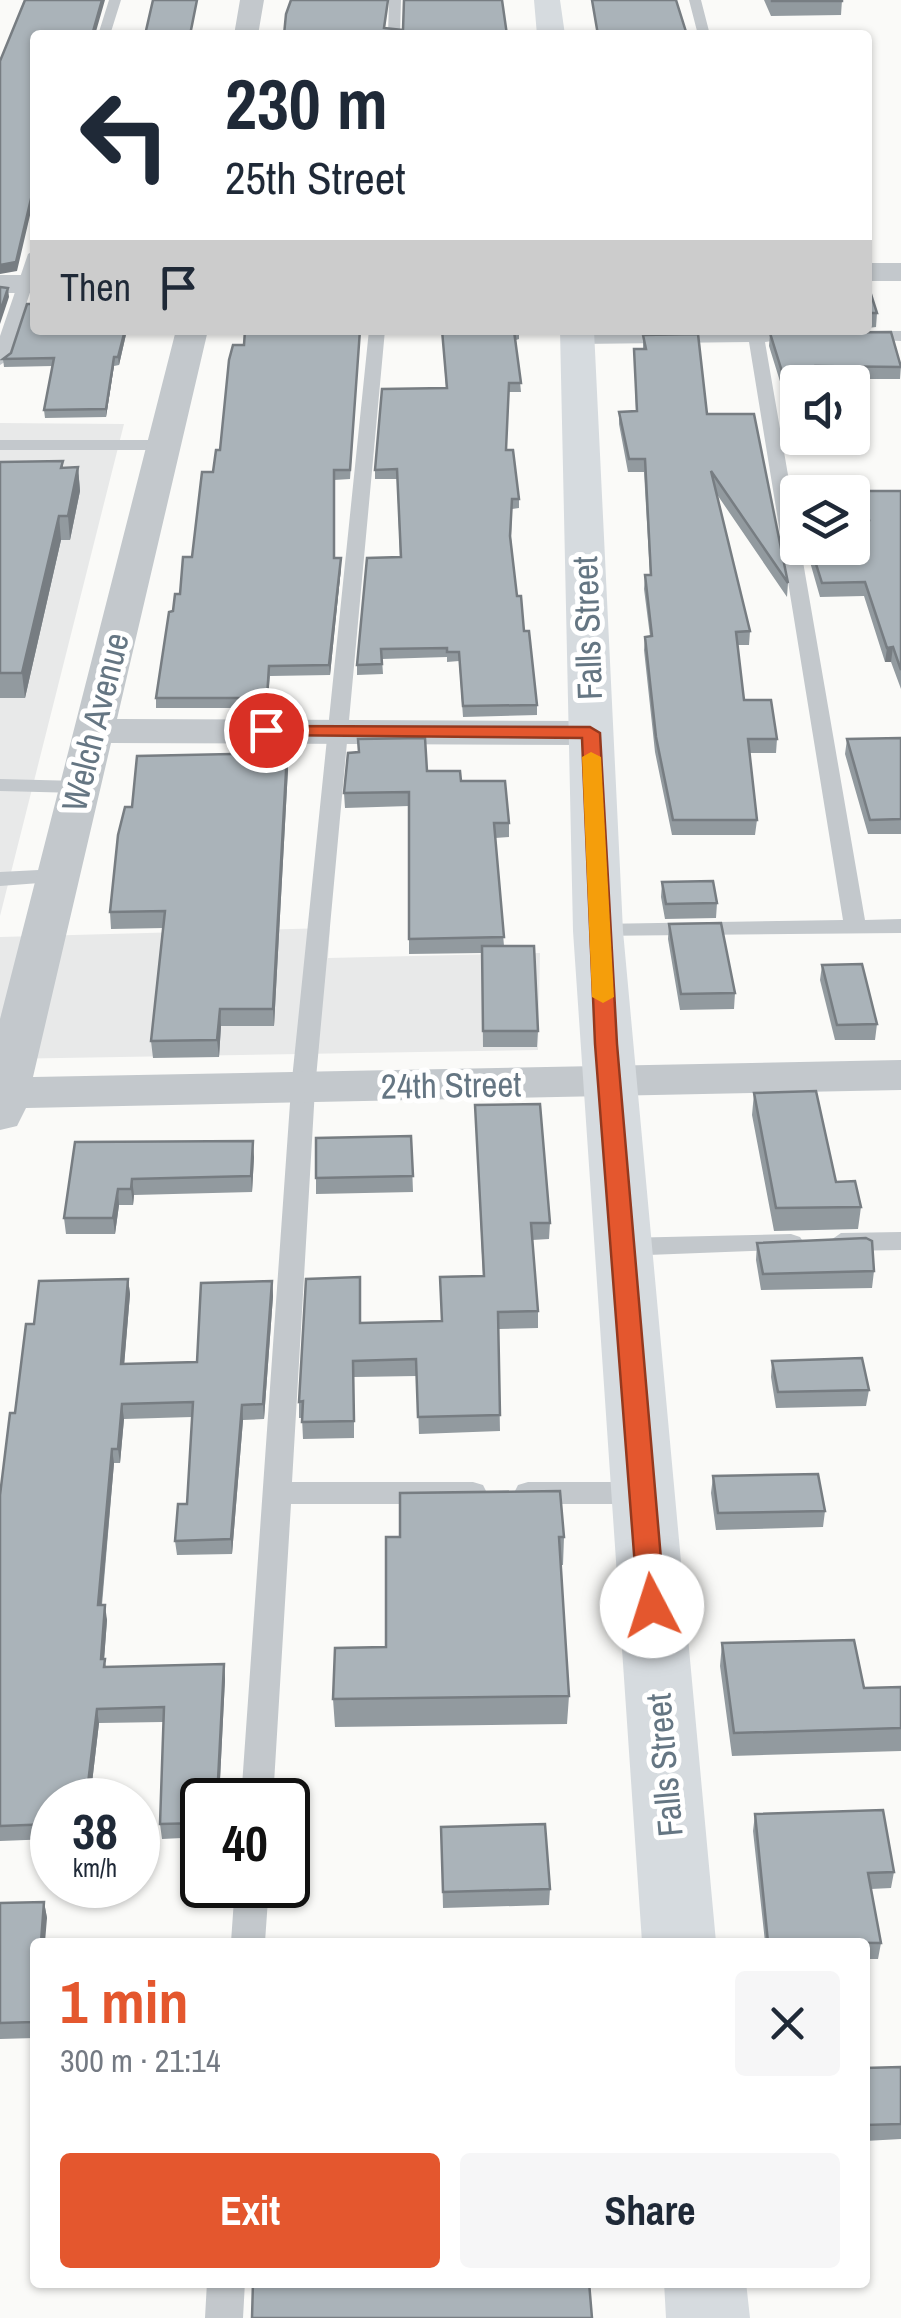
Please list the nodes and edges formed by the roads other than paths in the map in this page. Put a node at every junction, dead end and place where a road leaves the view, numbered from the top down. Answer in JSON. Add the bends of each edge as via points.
{"nodes":[{"id":1,"x":115,"y":0,"type":"edge"},
{"id":2,"x":252,"y":0,"type":"edge"},
{"id":3,"x":395,"y":0,"type":"edge"},
{"id":4,"x":547,"y":0,"type":"edge"},
{"id":5,"x":696,"y":0,"type":"edge"},
{"id":6,"x":106,"y":30,"type":"edge"},
{"id":7,"x":247,"y":30,"type":"edge"},
{"id":8,"x":394,"y":30,"type":"edge"},
{"id":9,"x":550,"y":30,"type":"edge"},
{"id":10,"x":703,"y":30,"type":"edge"},
{"id":11,"x":872,"y":272,"type":"edge"},
{"id":12,"x":901,"y":272,"type":"edge"},
{"id":13,"x":24,"y":276,"type":"edge"},
{"id":14,"x":191,"y":335,"type":"edge"},
{"id":15,"x":377,"y":335,"type":"edge"},
{"id":16,"x":577,"y":335,"type":"edge"},
{"id":17,"x":847,"y":336,"type":"edge"},
{"id":18,"x":901,"y":336,"type":"edge"},
{"id":19,"x":792,"y":337,"type":"edge"},
{"id":20,"x":756,"y":338,"type":"junction"},
{"id":21,"x":0,"y":360,"type":"edge"},
{"id":22,"x":164,"y":444,"type":"junction"},
{"id":23,"x":0,"y":445,"type":"edge"},
{"id":24,"x":335,"y":729,"type":"junction"},
{"id":25,"x":94,"y":731,"type":"junction"},
{"id":26,"x":590,"y":733,"type":"junction"},
{"id":27,"x":0,"y":786,"type":"edge"},
{"id":28,"x":79,"y":788,"type":"junction"},
{"id":29,"x":58,"y":876,"type":"junction"},
{"id":30,"x":0,"y":878,"type":"edge"},
{"id":31,"x":901,"y":926,"type":"edge"},
{"id":32,"x":855,"y":927,"type":"junction"},
{"id":33,"x":598,"y":931,"type":"junction"},
{"id":34,"x":901,"y":1075,"type":"edge"},
{"id":35,"x":609,"y":1082,"type":"junction"},
{"id":36,"x":303,"y":1089,"type":"junction"},
{"id":37,"x":1,"y":1100,"type":"edge"},
{"id":38,"x":901,"y":1241,"type":"edge"},
{"id":39,"x":622,"y":1246,"type":"junction"},
{"id":40,"x":277,"y":1492,"type":"junction"},
{"id":41,"x":643,"y":1493,"type":"junction"},
{"id":42,"x":258,"y":1778,"type":"edge"},
{"id":43,"x":250,"y":1908,"type":"edge"},
{"id":44,"x":248,"y":1938,"type":"edge"},
{"id":45,"x":678,"y":1938,"type":"edge"},
{"id":46,"x":226,"y":2288,"type":"edge"},
{"id":47,"x":706,"y":2288,"type":"edge"},
{"id":48,"x":224,"y":2318,"type":"edge"},
{"id":49,"x":708,"y":2318,"type":"edge"}],
"edges":[{"from":1,"to":6,"type":"lane"},
{"from":2,"to":7,"type":"street"},
{"from":3,"to":8,"type":"lane"},
{"from":4,"to":9,"type":"street"},
{"from":5,"to":10,"type":"lane"},
{"from":11,"to":12,"type":"street"},
{"from":13,"to":21,"type":"lane"},
{"from":14,"to":22,"type":"street","name":"Welch Avenue"},
{"from":15,"to":24,"type":"lane"},
{"from":16,"to":20,"type":"lane"},
{"from":16,"to":26,"type":"street","name":"Falls Street"},
{"from":17,"to":18,"type":"lane"},
{"from":19,"to":20,"type":"lane"},
{"from":20,"to":32,"type":"lane"},
{"from":22,"to":23,"type":"lane"},
{"from":22,"to":25,"type":"street","name":"Welch Avenue"},
{"from":24,"to":25,"type":"street"},
{"from":24,"to":26,"type":"street"},
{"from":24,"to":36,"type":"lane"},
{"from":25,"to":28,"type":"street","name":"Welch Avenue"},
{"from":26,"to":33,"type":"street","name":"Falls Street"},
{"from":27,"to":28,"type":"lane"},
{"from":28,"to":29,"type":"street","name":"Welch Avenue"},
{"from":29,"to":30,"type":"lane"},
{"from":29,"to":37,"type":"street","name":"Welch Avenue"},
{"from":31,"to":32,"type":"lane"},
{"from":32,"to":33,"type":"lane"},
{"from":33,"to":35,"type":"street","name":"Falls Street"},
{"from":34,"to":35,"type":"street","name":"24th Street"},
{"from":35,"to":36,"type":"street","name":"24th Street"},
{"from":35,"to":39,"type":"street","name":"Falls Street"},
{"from":36,"to":37,"type":"street","name":"24th Street"},
{"from":36,"to":40,"type":"lane"},
{"from":38,"to":39,"type":"lane"},
{"from":39,"to":41,"type":"street","name":"Falls Street"},
{"from":40,"to":41,"type":"lane"},
{"from":40,"to":42,"type":"lane"},
{"from":41,"to":45,"type":"street","name":"Falls Street"},
{"from":43,"to":44,"type":"lane"},
{"from":46,"to":48,"type":"lane"},
{"from":47,"to":49,"type":"street"}]}
